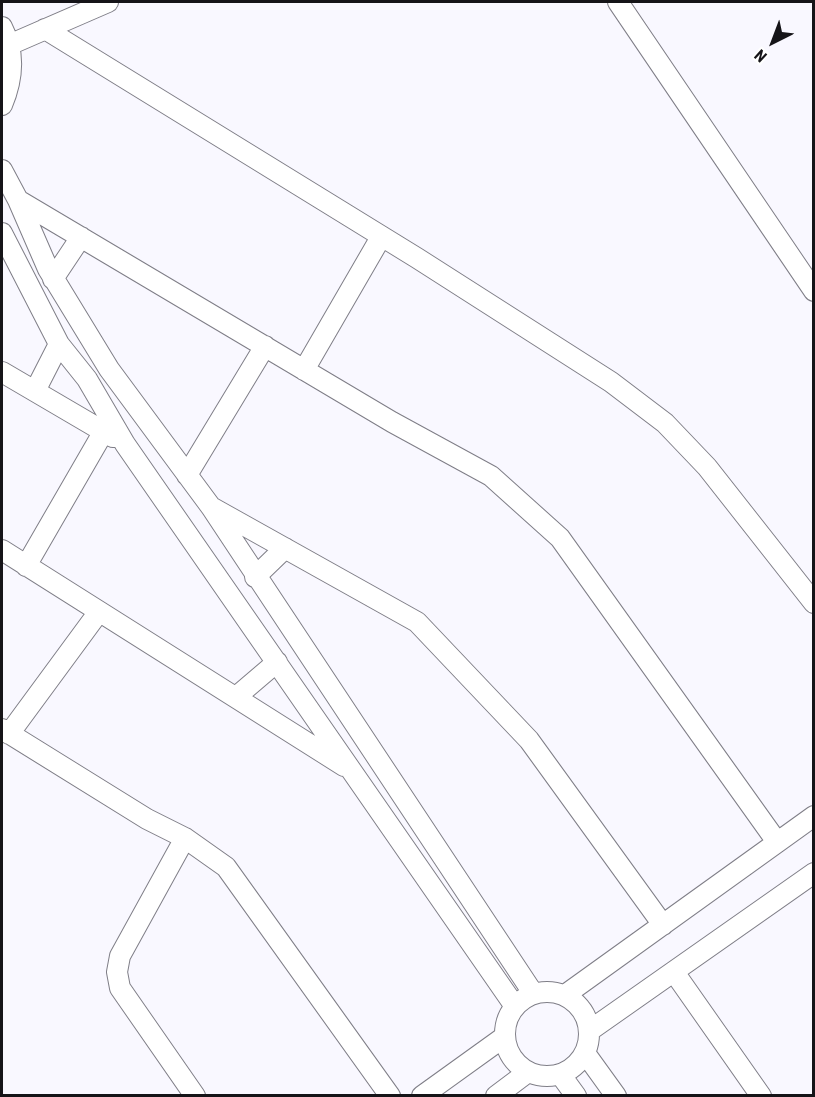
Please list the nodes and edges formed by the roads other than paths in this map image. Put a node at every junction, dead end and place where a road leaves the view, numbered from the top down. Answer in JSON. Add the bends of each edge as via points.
{"nodes":[{"id":1,"x":108,"y":2,"type":"edge"},
{"id":2,"x":618,"y":2,"type":"edge"},
{"id":3,"x":45,"y":29,"type":"junction"},
{"id":4,"x":5,"y":36,"type":"edge"},
{"id":5,"x":2,"y":105,"type":"edge"},
{"id":6,"x":2,"y":170,"type":"edge"},
{"id":7,"x":18,"y":200,"type":"junction"},
{"id":8,"x":2,"y":233,"type":"edge"},
{"id":9,"x":81,"y":237,"type":"junction"},
{"id":10,"x":381,"y":237,"type":"junction"},
{"id":11,"x":53,"y":279,"type":"junction"},
{"id":12,"x":813,"y":291,"type":"edge"},
{"id":13,"x":59,"y":345,"type":"junction"},
{"id":14,"x":265,"y":346,"type":"junction"},
{"id":15,"x":304,"y":370,"type":"junction"},
{"id":16,"x":2,"y":372,"type":"edge"},
{"id":17,"x":35,"y":391,"type":"junction"},
{"id":18,"x":104,"y":431,"type":"junction"},
{"id":19,"x":125,"y":444,"type":"junction"},
{"id":20,"x":187,"y":475,"type":"junction"},
{"id":21,"x":211,"y":507,"type":"junction"},
{"id":22,"x":285,"y":548,"type":"junction"},
{"id":23,"x":2,"y":550,"type":"edge"},
{"id":24,"x":26,"y":566,"type":"junction"},
{"id":25,"x":255,"y":577,"type":"junction"},
{"id":26,"x":813,"y":603,"type":"edge"},
{"id":27,"x":98,"y":613,"type":"junction"},
{"id":28,"x":277,"y":662,"type":"junction"},
{"id":29,"x":236,"y":697,"type":"junction"},
{"id":30,"x":5,"y":731,"type":"edge"},
{"id":31,"x":353,"y":772,"type":"junction"},
{"id":32,"x":813,"y":816,"type":"edge"},
{"id":33,"x":185,"y":838,"type":"junction"},
{"id":34,"x":777,"y":842,"type":"junction"},
{"id":35,"x":813,"y":873,"type":"edge"},
{"id":36,"x":663,"y":925,"type":"junction"},
{"id":37,"x":674,"y":972,"type":"junction"},
{"id":38,"x":533,"y":993,"type":"junction"},
{"id":39,"x":565,"y":996,"type":"junction"},
{"id":40,"x":514,"y":1005,"type":"junction"},
{"id":41,"x":589,"y":1031,"type":"junction"},
{"id":42,"x":504,"y":1036,"type":"junction"},
{"id":43,"x":585,"y":1053,"type":"junction"},
{"id":44,"x":528,"y":1072,"type":"junction"},
{"id":45,"x":560,"y":1074,"type":"junction"},
{"id":46,"x":195,"y":1095,"type":"edge"},
{"id":47,"x":390,"y":1095,"type":"edge"},
{"id":48,"x":422,"y":1095,"type":"edge"},
{"id":49,"x":496,"y":1095,"type":"edge"},
{"id":50,"x":576,"y":1095,"type":"edge"},
{"id":51,"x":616,"y":1095,"type":"edge"},
{"id":52,"x":761,"y":1095,"type":"edge"}],
"edges":[{"from":1,"to":3,"type":"street"},
{"from":2,"to":12,"type":"street"},
{"from":3,"to":4,"type":"street"},
{"from":3,"to":10,"type":"street"},
{"from":4,"to":5,"type":"street","via":[[11,76]]},
{"from":6,"to":7,"type":"street"},
{"from":7,"to":9,"type":"street"},
{"from":7,"to":11,"type":"street"},
{"from":8,"to":13,"type":"street"},
{"from":9,"to":11,"type":"street"},
{"from":9,"to":14,"type":"street"},
{"from":10,"to":15,"type":"street"},
{"from":10,"to":26,"type":"street","via":[[611,382],[666,423],[706,467]]},
{"from":11,"to":20,"type":"street","via":[[109,369]]},
{"from":13,"to":17,"type":"street"},
{"from":13,"to":19,"type":"street","via":[[87,379]]},
{"from":14,"to":15,"type":"street"},
{"from":14,"to":20,"type":"street"},
{"from":15,"to":34,"type":"street","via":[[491,476],[560,538]]},
{"from":16,"to":17,"type":"street"},
{"from":17,"to":18,"type":"street"},
{"from":18,"to":19,"type":"street"},
{"from":18,"to":24,"type":"street"},
{"from":19,"to":28,"type":"street"},
{"from":20,"to":21,"type":"street"},
{"from":21,"to":22,"type":"street"},
{"from":21,"to":25,"type":"street"},
{"from":22,"to":25,"type":"street"},
{"from":22,"to":36,"type":"street","via":[[417,622],[529,740]]},
{"from":23,"to":24,"type":"street"},
{"from":24,"to":27,"type":"street"},
{"from":25,"to":38,"type":"street"},
{"from":27,"to":29,"type":"street"},
{"from":27,"to":30,"type":"street"},
{"from":28,"to":29,"type":"street"},
{"from":28,"to":31,"type":"street"},
{"from":29,"to":31,"type":"street"},
{"from":30,"to":33,"type":"street","via":[[147,819]]},
{"from":31,"to":40,"type":"street"},
{"from":32,"to":34,"type":"street"},
{"from":33,"to":46,"type":"street","via":[[120,956],[117,972],[120,988]]},
{"from":33,"to":47,"type":"street","via":[[226,867]]},
{"from":34,"to":36,"type":"street"},
{"from":35,"to":37,"type":"street"},
{"from":36,"to":39,"type":"street"},
{"from":37,"to":41,"type":"street"},
{"from":37,"to":52,"type":"street"},
{"from":38,"to":39,"type":"street","via":[[544,991]]},
{"from":38,"to":40,"type":"street"},
{"from":39,"to":41,"type":"street","via":[[582,1010]]},
{"from":40,"to":42,"type":"street"},
{"from":41,"to":43,"type":"street"},
{"from":42,"to":44,"type":"street","via":[[511,1058]]},
{"from":42,"to":48,"type":"street"},
{"from":43,"to":45,"type":"street","via":[[579,1062]]},
{"from":43,"to":51,"type":"street"},
{"from":44,"to":45,"type":"street"},
{"from":44,"to":49,"type":"street"},
{"from":45,"to":50,"type":"street"}]}
